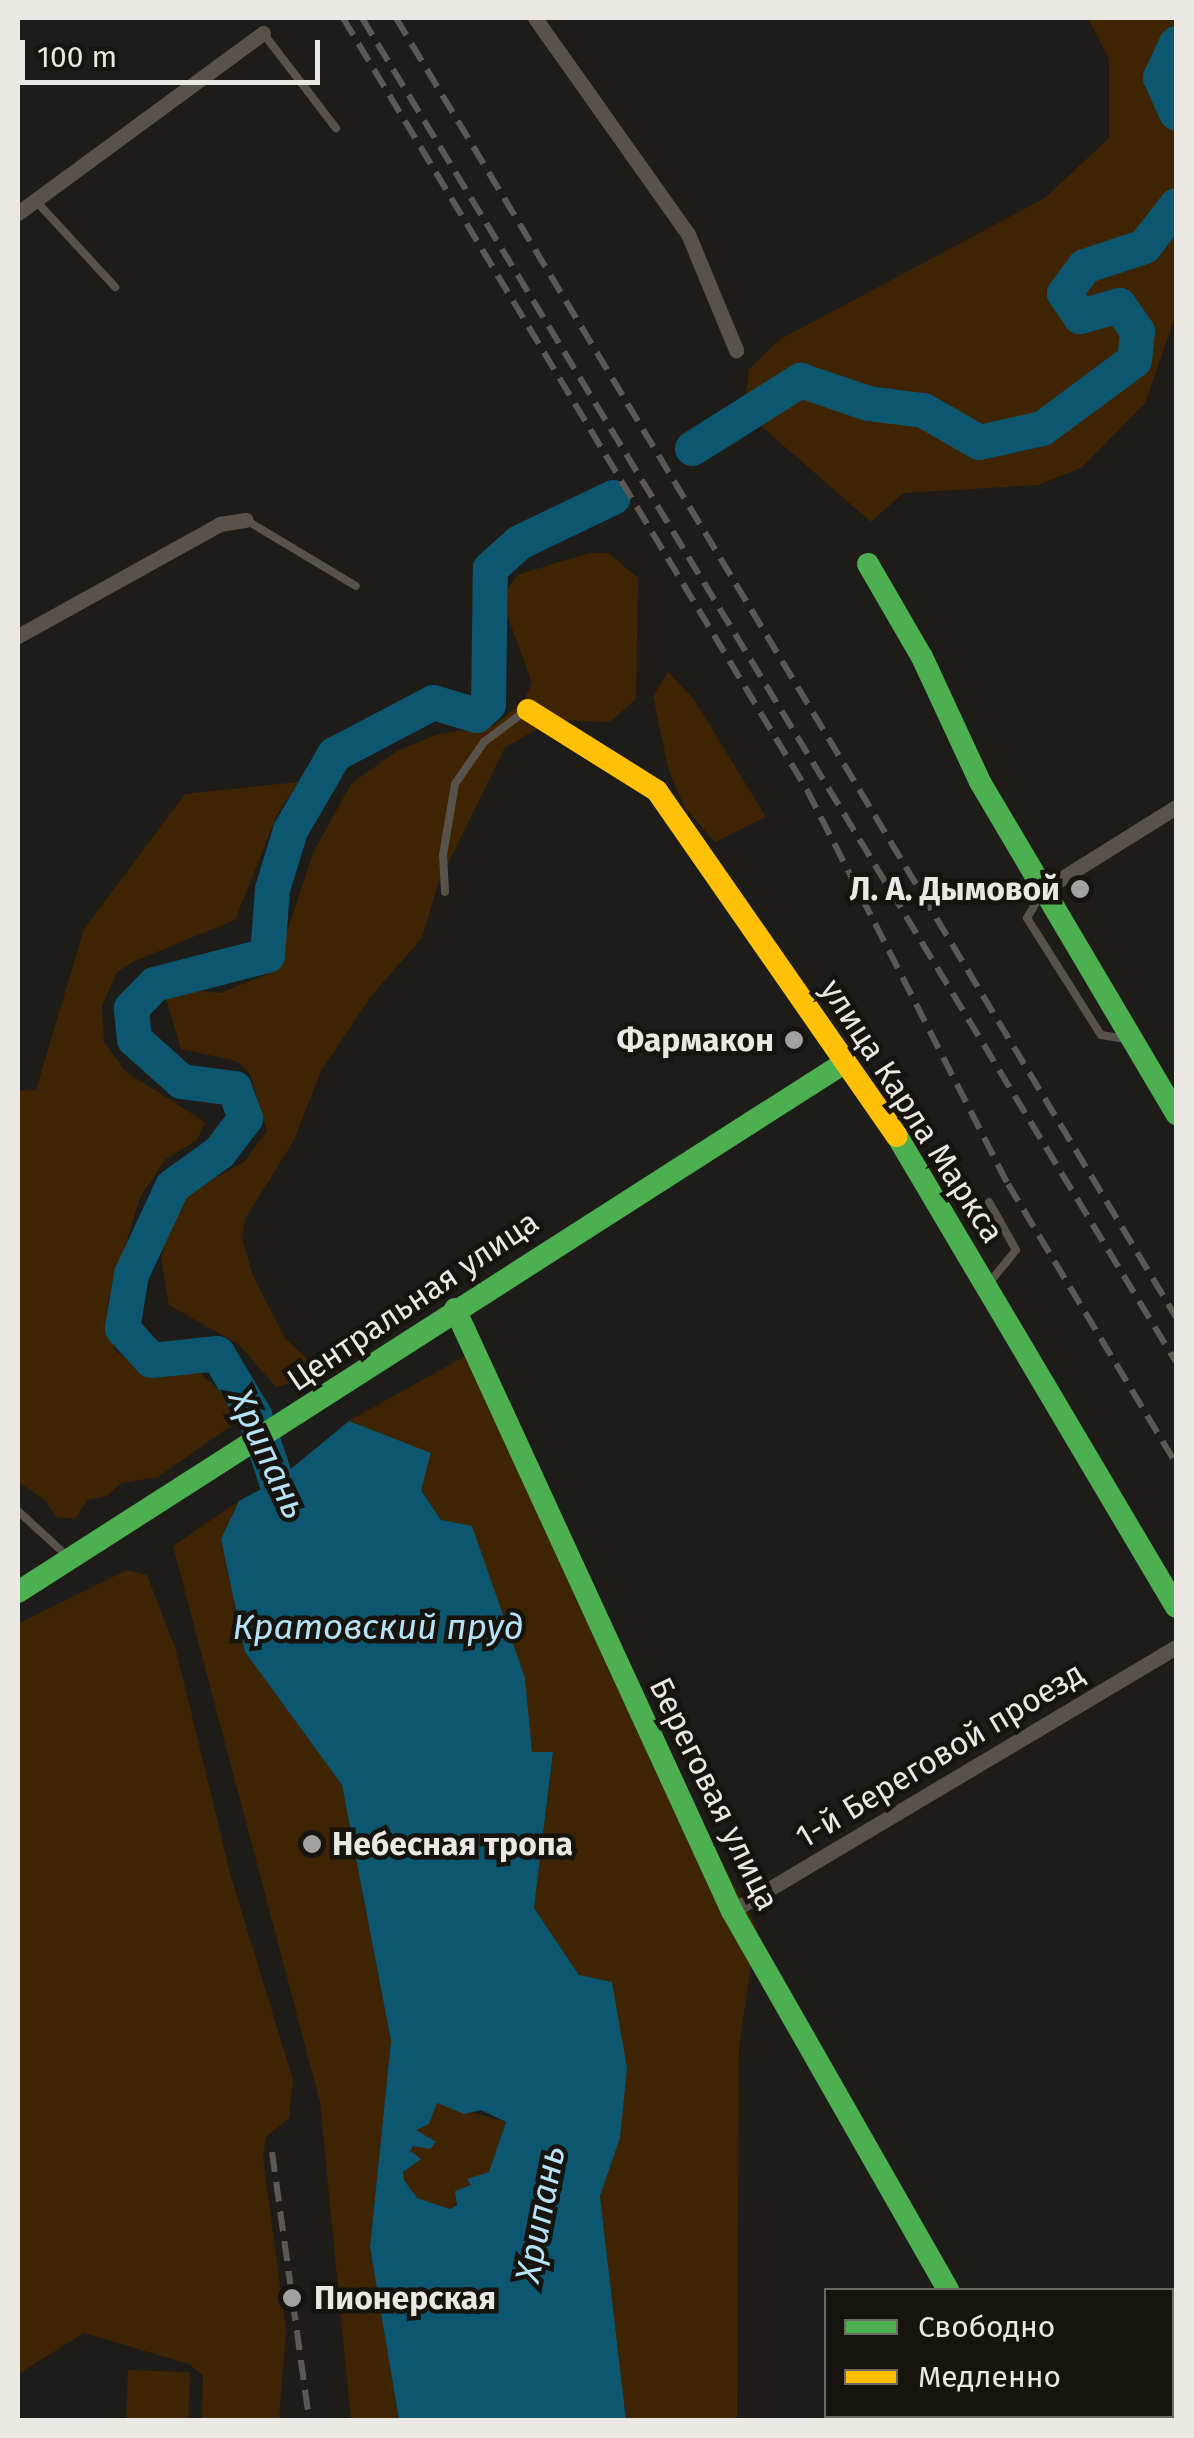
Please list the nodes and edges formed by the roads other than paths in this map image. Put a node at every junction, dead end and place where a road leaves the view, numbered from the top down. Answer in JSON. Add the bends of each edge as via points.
{"nodes":[{"id":1,"x":536,"y":18,"type":"edge"},
{"id":2,"x":264,"y":33,"type":"joint"},
{"id":3,"x":336,"y":128,"type":"dead end"},
{"id":4,"x":36,"y":201,"type":"junction"},
{"id":5,"x":18,"y":214,"type":"edge"},
{"id":6,"x":115,"y":287,"type":"dead end"},
{"id":7,"x":736,"y":350,"type":"dead end"},
{"id":8,"x":246,"y":520,"type":"joint"},
{"id":9,"x":868,"y":564,"type":"dead end"},
{"id":10,"x":356,"y":586,"type":"dead end"},
{"id":11,"x":18,"y":636,"type":"edge"},
{"id":12,"x":528,"y":710,"type":"joint"},
{"id":13,"x":1176,"y":807,"type":"edge"},
{"id":14,"x":1043,"y":890,"type":"junction"},
{"id":15,"x":445,"y":892,"type":"dead end"},
{"id":16,"x":844,"y":1062,"type":"junction"},
{"id":17,"x":1176,"y":1114,"type":"edge"},
{"id":18,"x":989,"y":1202,"type":"dead end"},
{"id":19,"x":986,"y":1284,"type":"junction"},
{"id":20,"x":455,"y":1308,"type":"junction"},
{"id":21,"x":18,"y":1511,"type":"edge"},
{"id":22,"x":71,"y":1561,"type":"junction"},
{"id":23,"x":18,"y":1592,"type":"edge"},
{"id":24,"x":1176,"y":1607,"type":"edge"},
{"id":25,"x":1176,"y":1647,"type":"edge"},
{"id":26,"x":732,"y":1911,"type":"junction"},
{"id":27,"x":947,"y":2288,"type":"edge"}],
"edges":[{"from":1,"to":7,"type":"street","via":[[688,234]]},
{"from":2,"to":3,"type":"lane"},
{"from":2,"to":4,"type":"street"},
{"from":4,"to":5,"type":"street"},
{"from":4,"to":6,"type":"lane"},
{"from":8,"to":10,"type":"lane"},
{"from":8,"to":11,"type":"street","via":[[220,524]]},
{"from":9,"to":14,"type":"street"},
{"from":12,"to":15,"type":"lane","via":[[484,742],[455,784],[444,838]]},
{"from":12,"to":16,"type":"street","name":"улица Карла Маркса","via":[[658,792]]},
{"from":13,"to":14,"type":"street"},
{"from":14,"to":17,"type":"street"},
{"from":16,"to":19,"type":"street","name":"улица Карла Маркса","via":[[909,1153]]},
{"from":16,"to":20,"type":"street","name":"Центральная улица"},
{"from":18,"to":19,"type":"lane","via":[[1016,1250]]},
{"from":19,"to":24,"type":"street","name":"улица Карла Маркса"},
{"from":20,"to":22,"type":"street","name":"Центральная улица","via":[[328,1398]]},
{"from":20,"to":26,"type":"street","name":"Береговая улица"},
{"from":21,"to":22,"type":"lane"},
{"from":22,"to":23,"type":"street","name":"Центральная улица"},
{"from":25,"to":26,"type":"street","name":"1-й Береговой проезд"},
{"from":26,"to":27,"type":"street","name":"Береговая улица"}]}
